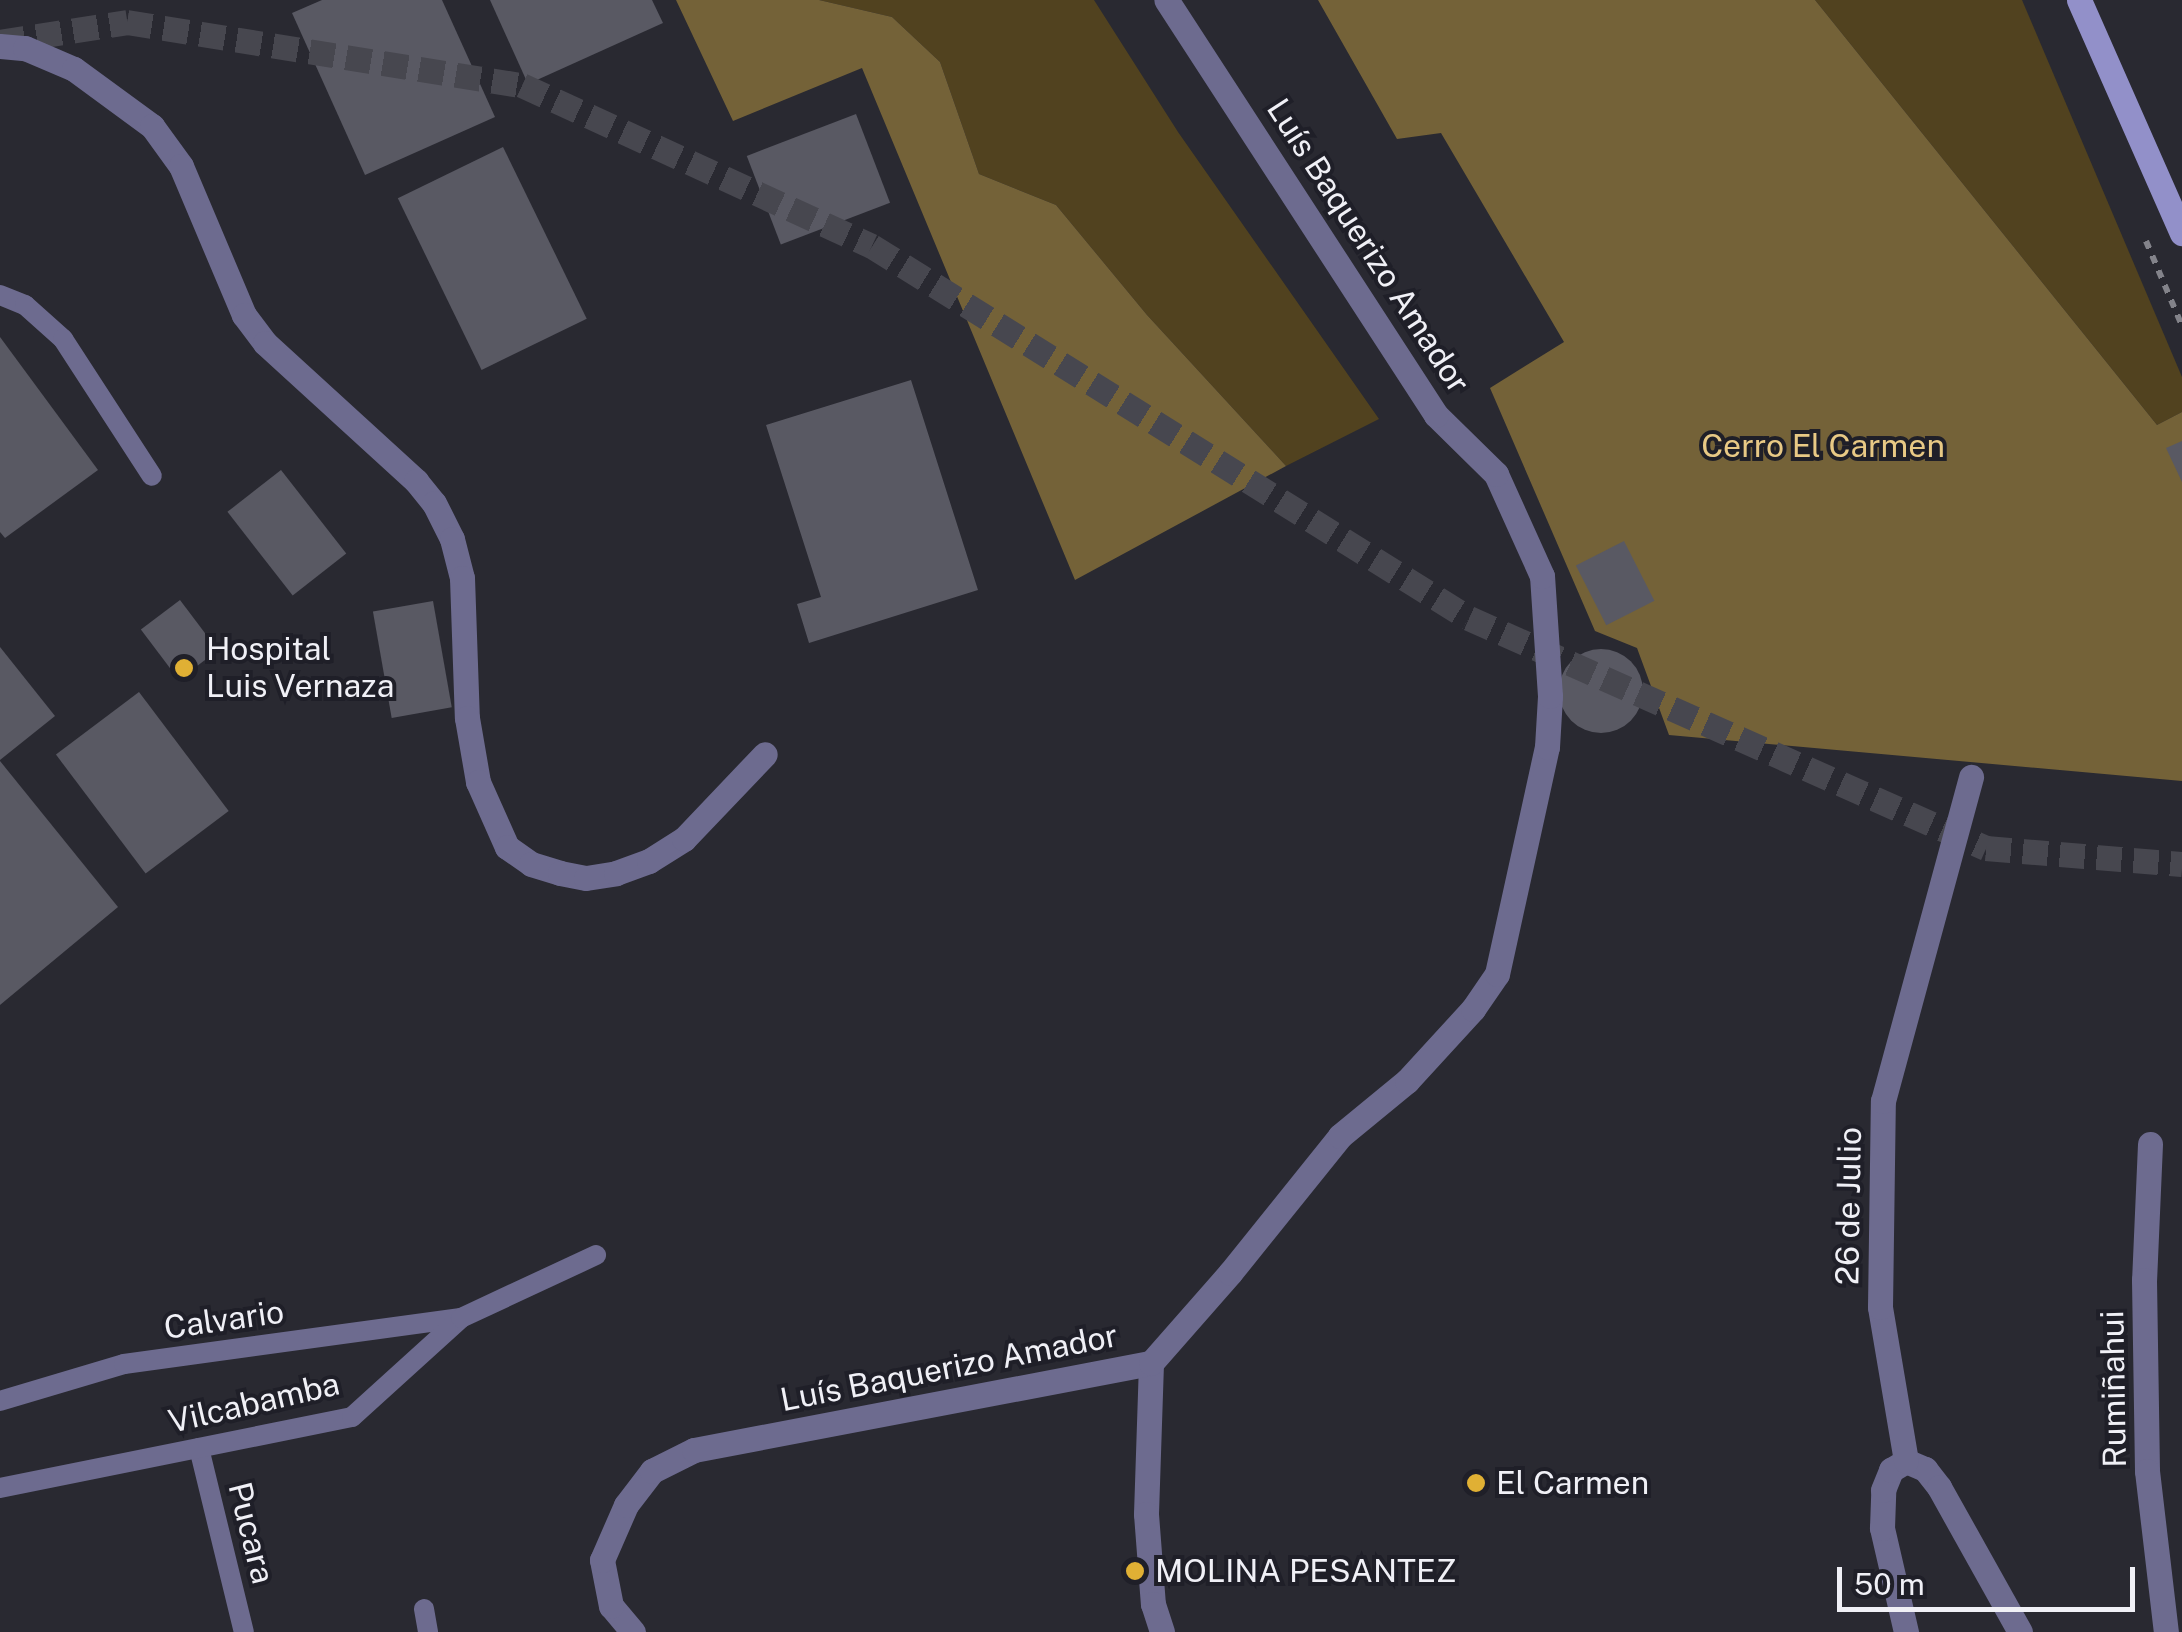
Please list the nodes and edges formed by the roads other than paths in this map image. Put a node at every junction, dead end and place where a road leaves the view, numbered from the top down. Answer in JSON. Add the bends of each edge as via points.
{"nodes":[{"id":1,"x":1167,"y":0,"type":"edge"},
{"id":2,"x":2080,"y":0,"type":"edge"},
{"id":3,"x":0,"y":46,"type":"edge"},
{"id":4,"x":2182,"y":233,"type":"edge"},
{"id":5,"x":0,"y":294,"type":"edge"},
{"id":6,"x":152,"y":476,"type":"dead end"},
{"id":7,"x":765,"y":754,"type":"dead end"},
{"id":8,"x":1970,"y":777,"type":"dead end"},
{"id":9,"x":2150,"y":1144,"type":"dead end"},
{"id":10,"x":596,"y":1255,"type":"dead end"},
{"id":11,"x":461,"y":1318,"type":"junction"},
{"id":12,"x":1150,"y":1363,"type":"junction"},
{"id":13,"x":0,"y":1401,"type":"edge"},
{"id":14,"x":199,"y":1448,"type":"junction"},
{"id":15,"x":1906,"y":1462,"type":"junction"},
{"id":16,"x":0,"y":1488,"type":"edge"},
{"id":17,"x":424,"y":1609,"type":"dead end"},
{"id":18,"x":244,"y":1632,"type":"edge"},
{"id":19,"x":428,"y":1632,"type":"edge"},
{"id":20,"x":633,"y":1632,"type":"edge"},
{"id":21,"x":1162,"y":1632,"type":"edge"},
{"id":22,"x":1906,"y":1632,"type":"edge"},
{"id":23,"x":2020,"y":1632,"type":"edge"},
{"id":24,"x":2166,"y":1632,"type":"edge"}],
"edges":[{"from":1,"to":12,"type":"street","name":"Luís Baquerizo Amador","via":[[1436,414],[1496,474],[1542,576],[1550,696],[1547,747],[1497,974],[1407,1081],[1340,1136]]},
{"from":2,"to":4,"type":"street"},
{"from":3,"to":7,"type":"street","via":[[25,48],[74,69],[152,126],[180,166],[224,276],[254,329],[434,503],[462,578],[467,718],[478,782],[507,847],[560,873],[616,874],[684,840]]},
{"from":5,"to":6,"type":"lane","via":[[25,305],[63,339]]},
{"from":8,"to":15,"type":"street","name":"26 de Julio","via":[[1883,1101],[1880,1307]]},
{"from":9,"to":24,"type":"street","name":"Rumiñahui","via":[[2147,1471]]},
{"from":10,"to":11,"type":"lane","name":"Vilcabamba"},
{"from":11,"to":13,"type":"lane","name":"Calvario","via":[[124,1364]]},
{"from":11,"to":14,"type":"lane","name":"Vilcabamba","via":[[352,1417]]},
{"from":12,"to":20,"type":"street","name":"Luís Baquerizo Amador","via":[[694,1450],[652,1470],[626,1505],[602,1560],[611,1606]]},
{"from":12,"to":21,"type":"street","via":[[1146,1514]]},
{"from":14,"to":16,"type":"lane","name":"Vilcabamba"},
{"from":14,"to":18,"type":"lane","name":"Pucara"},
{"from":15,"to":22,"type":"street","via":[[1891,1470],[1882,1490],[1882,1528]]},
{"from":15,"to":23,"type":"street","via":[[1925,1469],[1940,1487]]},
{"from":17,"to":19,"type":"lane"}]}
